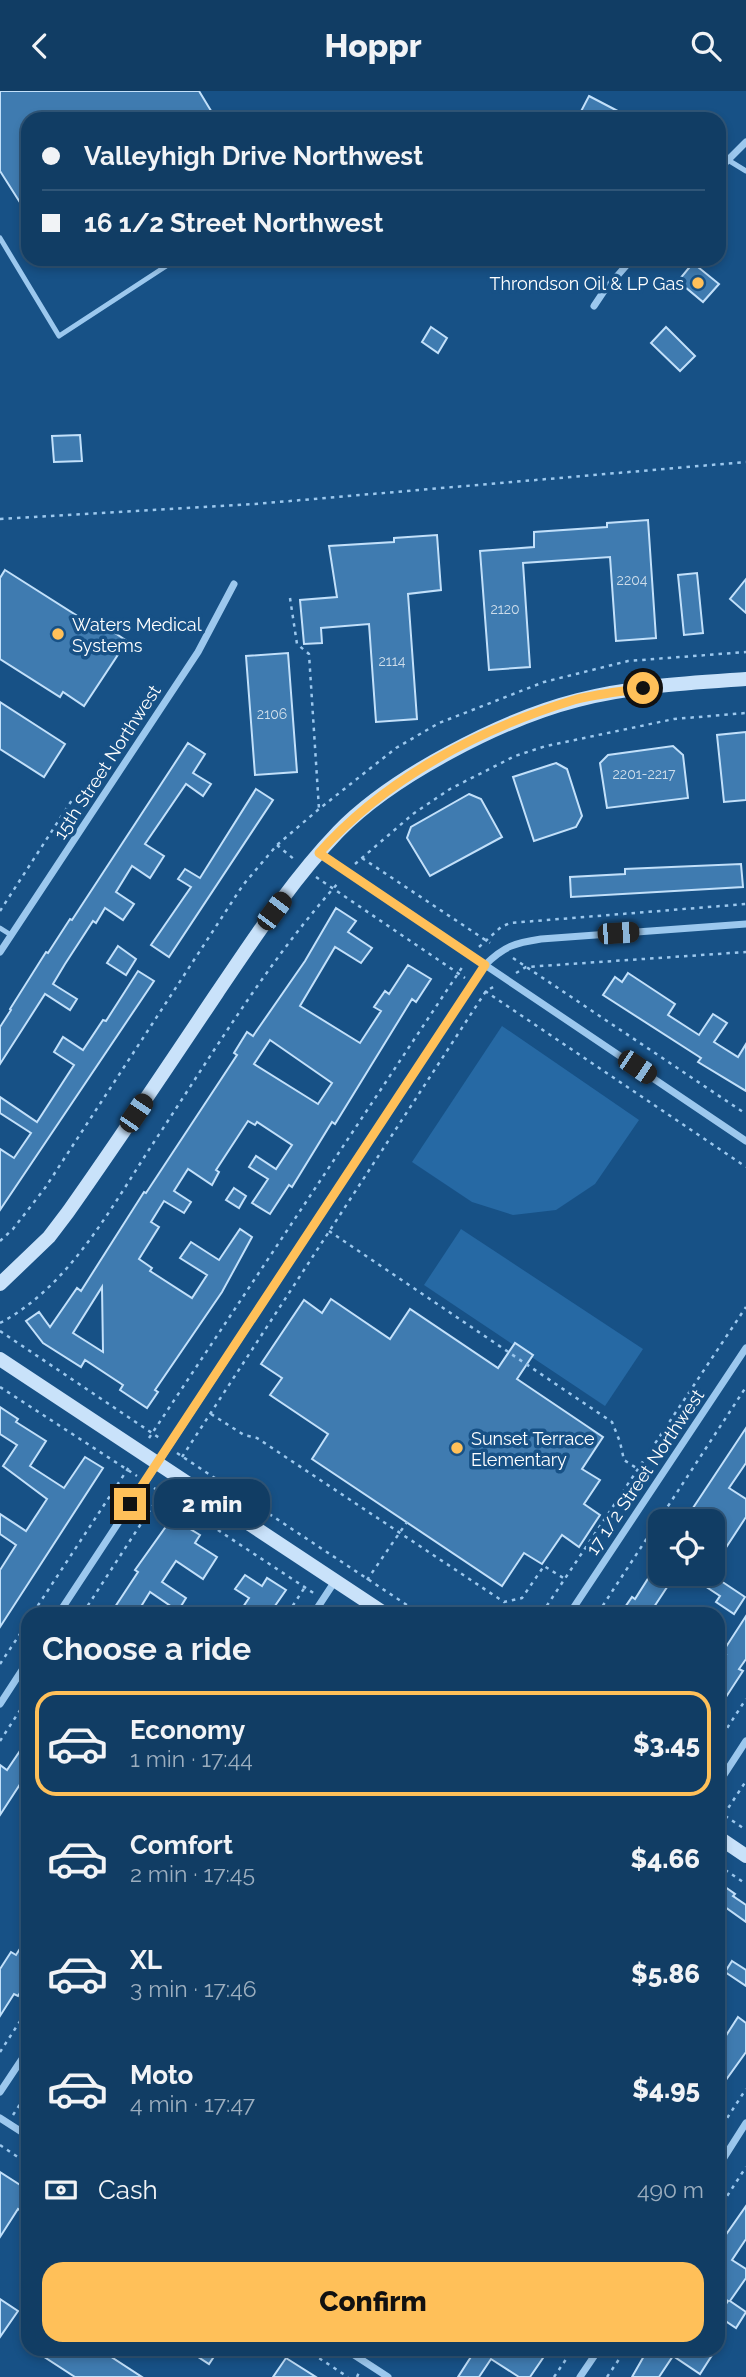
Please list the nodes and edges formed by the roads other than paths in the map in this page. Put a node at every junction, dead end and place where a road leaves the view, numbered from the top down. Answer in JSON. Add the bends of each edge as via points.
{"nodes":[{"id":1,"x":746,"y":142,"type":"edge"},
{"id":2,"x":728,"y":160,"type":"joint"},
{"id":3,"x":746,"y":171,"type":"edge"},
{"id":4,"x":0,"y":238,"type":"edge"},
{"id":5,"x":166,"y":266,"type":"edge"},
{"id":6,"x":625,"y":266,"type":"edge"},
{"id":7,"x":594,"y":306,"type":"dead end"},
{"id":8,"x":234,"y":584,"type":"dead end"},
{"id":9,"x":746,"y":679,"type":"edge"},
{"id":10,"x":319,"y":853,"type":"junction"},
{"id":11,"x":746,"y":924,"type":"edge"},
{"id":12,"x":0,"y":928,"type":"edge"},
{"id":13,"x":11,"y":935,"type":"junction"},
{"id":14,"x":0,"y":952,"type":"edge"},
{"id":15,"x":485,"y":965,"type":"junction"},
{"id":16,"x":746,"y":1141,"type":"edge"},
{"id":17,"x":0,"y":1283,"type":"edge"},
{"id":18,"x":746,"y":1348,"type":"edge"},
{"id":19,"x":0,"y":1359,"type":"edge"},
{"id":20,"x":157,"y":1462,"type":"junction"},
{"id":21,"x":335,"y":1581,"type":"junction"},
{"id":22,"x":63,"y":1607,"type":"edge"},
{"id":23,"x":318,"y":1607,"type":"edge"},
{"id":24,"x":375,"y":1607,"type":"edge"},
{"id":25,"x":574,"y":1607,"type":"edge"},
{"id":26,"x":21,"y":1672,"type":"edge"},
{"id":27,"x":0,"y":1704,"type":"edge"},
{"id":28,"x":746,"y":1741,"type":"edge"},
{"id":29,"x":725,"y":1773,"type":"edge"},
{"id":30,"x":725,"y":1842,"type":"edge"},
{"id":31,"x":746,"y":1856,"type":"edge"},
{"id":32,"x":21,"y":2060,"type":"edge"},
{"id":33,"x":0,"y":2092,"type":"edge"},
{"id":34,"x":0,"y":2118,"type":"edge"},
{"id":35,"x":746,"y":2123,"type":"edge"},
{"id":36,"x":21,"y":2132,"type":"edge"},
{"id":37,"x":725,"y":2156,"type":"edge"},
{"id":38,"x":356,"y":2356,"type":"edge"},
{"id":39,"x":594,"y":2356,"type":"edge"},
{"id":40,"x":388,"y":2377,"type":"edge"},
{"id":41,"x":580,"y":2377,"type":"edge"}],
"edges":[{"from":1,"to":2,"type":"street"},
{"from":2,"to":3,"type":"lane"},
{"from":4,"to":5,"type":"lane","via":[[59,336]]},
{"from":6,"to":7,"type":"street"},
{"from":8,"to":13,"type":"street","name":"15th Street Northwest","via":[[198,652]]},
{"from":9,"to":10,"type":"main road","via":[[601,694],[527,716],[405,778]]},
{"from":10,"to":15,"type":"street"},
{"from":10,"to":17,"type":"main road","via":[[260,929],[68,1212],[49,1237]]},
{"from":11,"to":15,"type":"street","via":[[541,939],[500,950]]},
{"from":12,"to":13,"type":"lane"},
{"from":13,"to":14,"type":"street","name":"15th Street Northwest"},
{"from":15,"to":16,"type":"street"},
{"from":15,"to":20,"type":"street"},
{"from":18,"to":25,"type":"street","name":"17 1/2 Street Northwest"},
{"from":19,"to":20,"type":"main road"},
{"from":20,"to":21,"type":"main road"},
{"from":20,"to":22,"type":"street"},
{"from":21,"to":23,"type":"street"},
{"from":21,"to":24,"type":"main road"},
{"from":26,"to":27,"type":"street"},
{"from":28,"to":29,"type":"street"},
{"from":30,"to":31,"type":"main road"},
{"from":32,"to":33,"type":"street"},
{"from":34,"to":36,"type":"street"},
{"from":35,"to":37,"type":"street"},
{"from":38,"to":40,"type":"street"},
{"from":39,"to":41,"type":"street"}]}
